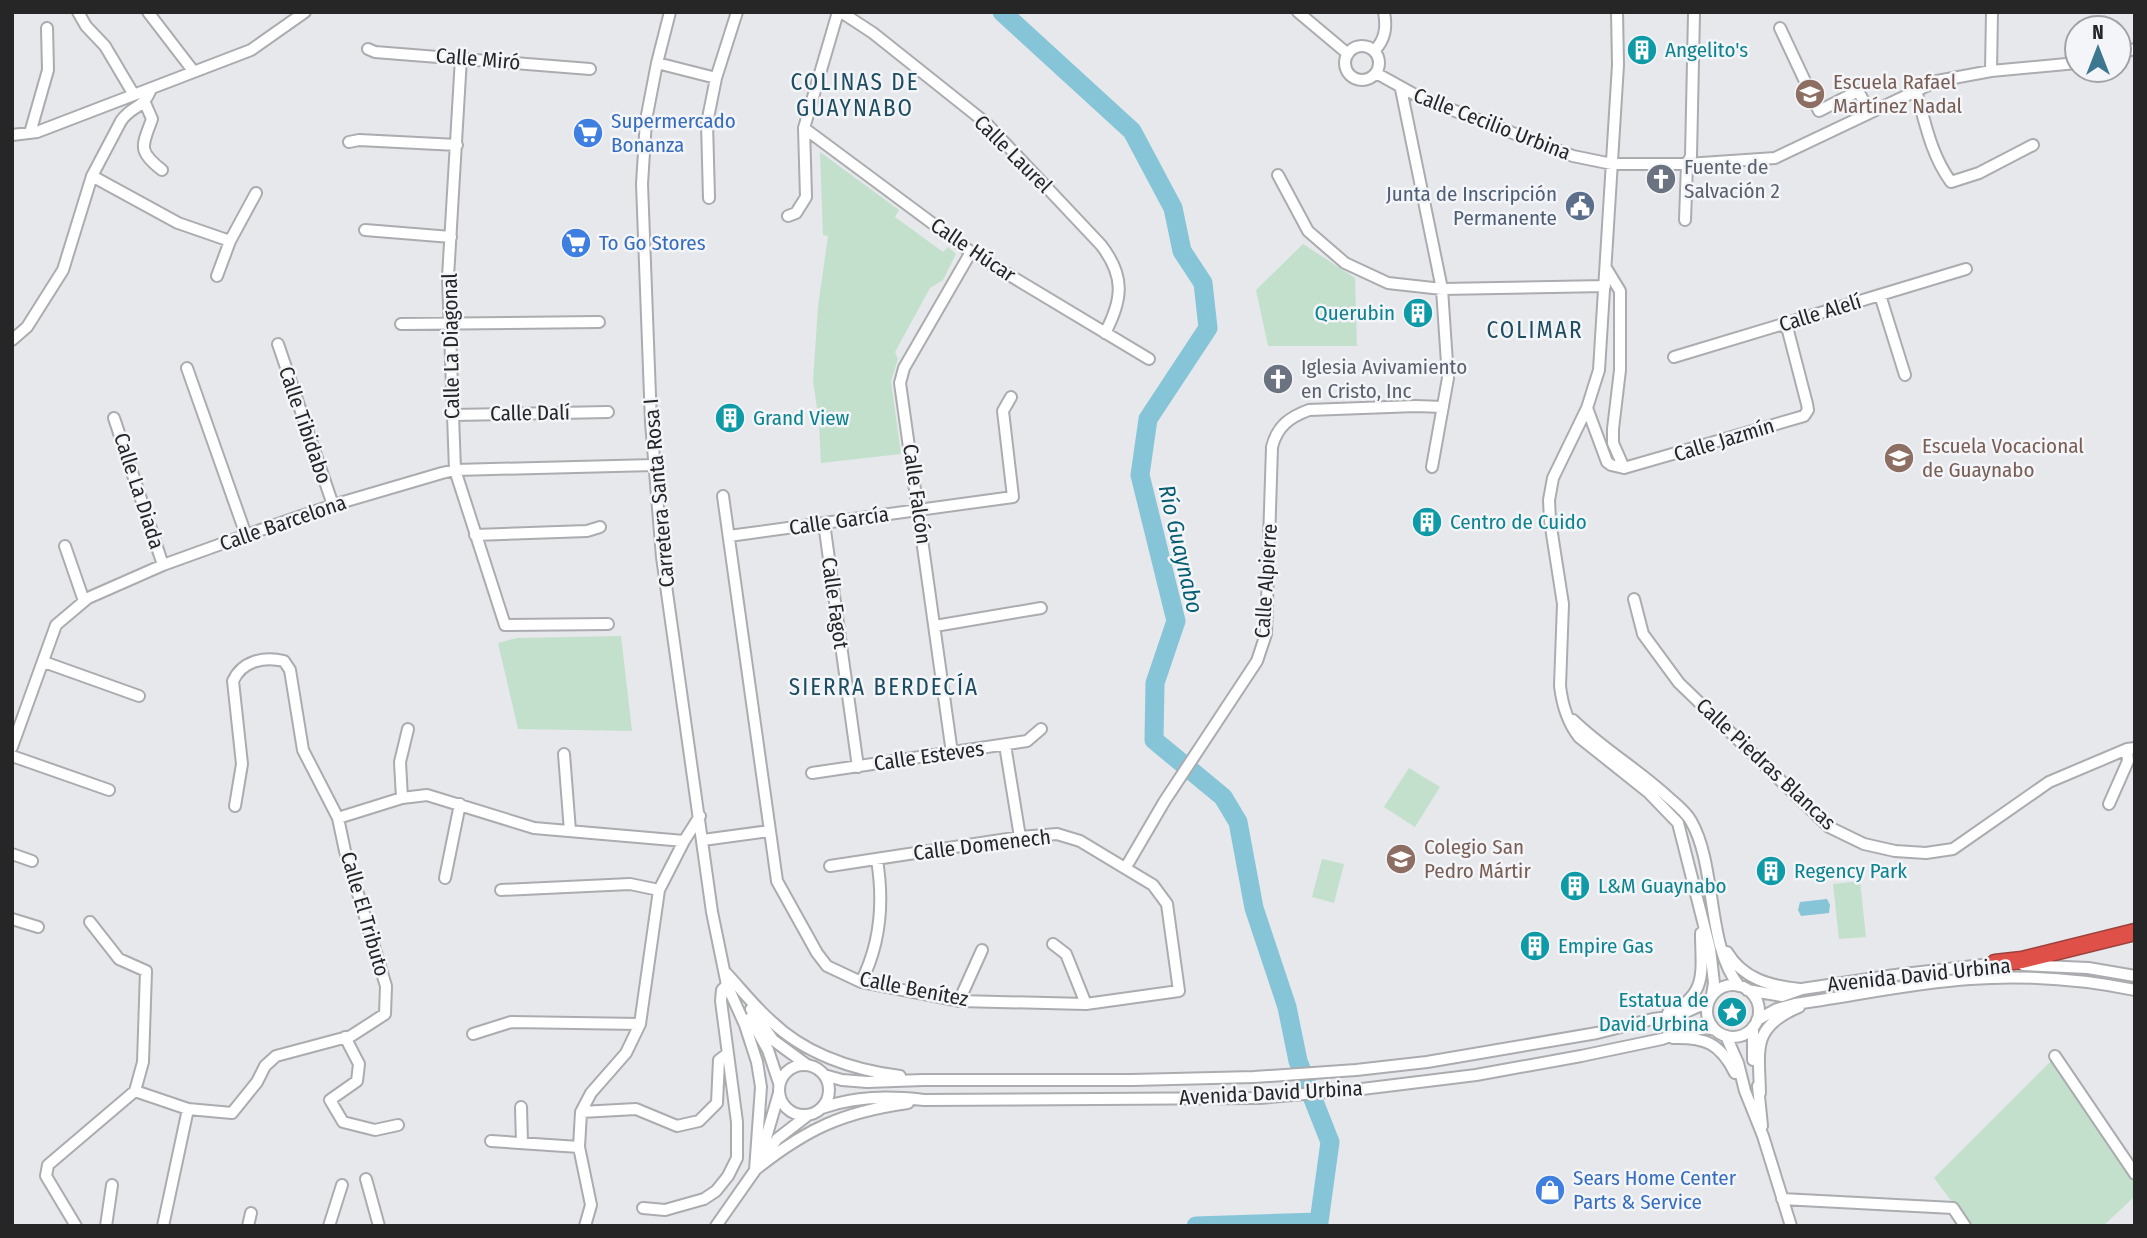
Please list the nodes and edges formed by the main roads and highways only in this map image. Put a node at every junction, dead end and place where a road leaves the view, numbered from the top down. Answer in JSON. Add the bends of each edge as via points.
{"nodes":[{"id":1,"x":2135,"y":932,"type":"edge"},
{"id":2,"x":1995,"y":963,"type":"road end"}],
"edges":[{"from":1,"to":2,"type":"highway"}]}
